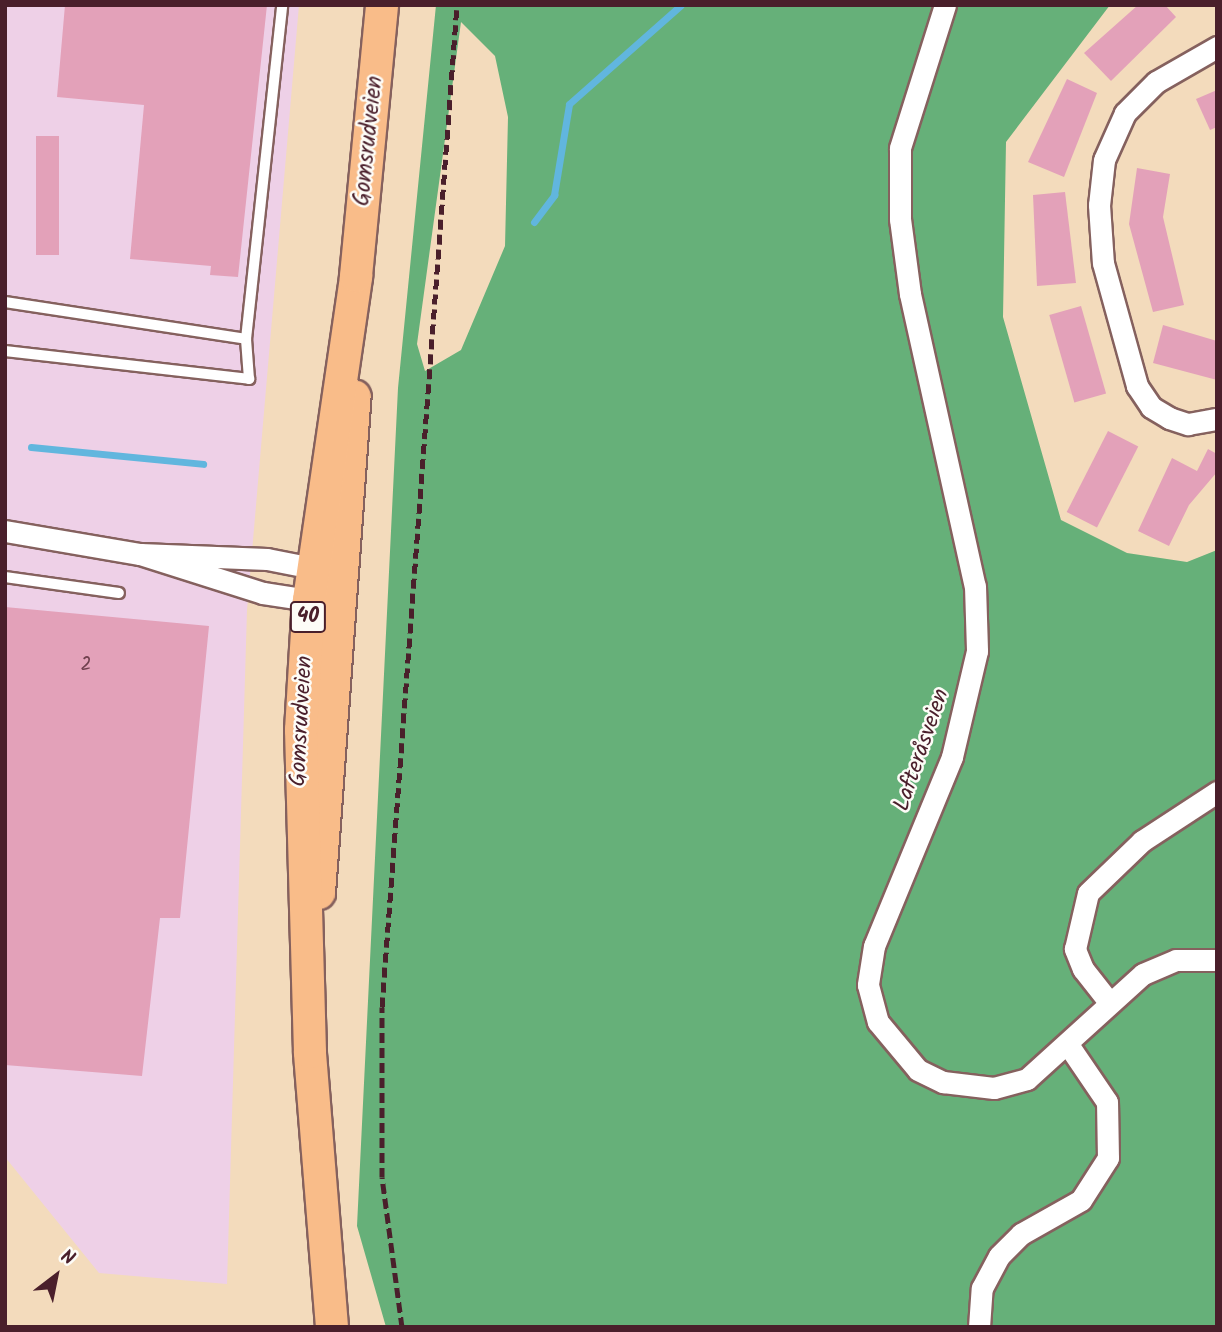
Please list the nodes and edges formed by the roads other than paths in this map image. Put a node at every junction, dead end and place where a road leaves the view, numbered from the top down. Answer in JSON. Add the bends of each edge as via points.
{"nodes":[{"id":1,"x":282,"y":5,"type":"edge"},
{"id":2,"x":382,"y":5,"type":"edge"},
{"id":3,"x":945,"y":5,"type":"edge"},
{"id":4,"x":1217,"y":47,"type":"edge"},
{"id":5,"x":356,"y":276,"type":"junction"},
{"id":6,"x":5,"y":302,"type":"edge"},
{"id":7,"x":246,"y":339,"type":"junction"},
{"id":8,"x":5,"y":351,"type":"edge"},
{"id":9,"x":1217,"y":419,"type":"edge"},
{"id":10,"x":5,"y":531,"type":"edge"},
{"id":11,"x":140,"y":554,"type":"junction"},
{"id":12,"x":315,"y":565,"type":"junction"},
{"id":13,"x":5,"y":577,"type":"edge"},
{"id":14,"x":342,"y":583,"type":"junction"},
{"id":15,"x":119,"y":593,"type":"dead end"},
{"id":16,"x":309,"y":600,"type":"junction"},
{"id":17,"x":1217,"y":792,"type":"edge"},
{"id":18,"x":307,"y":960,"type":"junction"},
{"id":19,"x":1217,"y":960,"type":"edge"},
{"id":20,"x":1109,"y":1002,"type":"junction"},
{"id":21,"x":1069,"y":1046,"type":"junction"},
{"id":22,"x":332,"y":1327,"type":"edge"},
{"id":23,"x":979,"y":1327,"type":"edge"}],
"edges":[{"from":1,"to":7,"type":"lane"},
{"from":2,"to":5,"type":"main road","name":"Gomsrudveien","number":"40"},
{"from":3,"to":21,"type":"street","name":"Lafteråsveien","via":[[900,148],[900,219],[910,294],[975,586],[977,651],[968,708],[874,946],[868,985],[892,1046],[918,1070],[943,1082],[994,1088],[1027,1079]]},
{"from":4,"to":9,"type":"street","via":[[1156,82],[1125,113],[1104,160],[1099,205],[1103,262],[1137,386],[1151,407],[1169,418],[1188,424]]},
{"from":5,"to":12,"type":"main road","name":"Gomsrudveien","number":"40"},
{"from":5,"to":14,"type":"main road","name":"Gomsrudveien","number":"40","via":[[357,373]]},
{"from":6,"to":7,"type":"lane"},
{"from":7,"to":8,"type":"lane","via":[[249,379],[236,381]]},
{"from":10,"to":11,"type":"street"},
{"from":11,"to":12,"type":"street"},
{"from":11,"to":16,"type":"street"},
{"from":12,"to":14,"type":"street"},
{"from":12,"to":16,"type":"main road","name":"Gomsrudveien","number":"40"},
{"from":13,"to":15,"type":"lane"},
{"from":14,"to":16,"type":"street"},
{"from":14,"to":18,"type":"main road","name":"Gomsrudveien","number":"40","via":[[319,895]]},
{"from":16,"to":18,"type":"main road","name":"Gomsrudveien","number":"40","via":[[298,800]]},
{"from":17,"to":20,"type":"street","via":[[1114,863],[1088,893],[1075,949],[1083,969]]},
{"from":18,"to":22,"type":"main road","name":"Gomsrudveien","number":"40","via":[[317,1185]]},
{"from":19,"to":20,"type":"street","name":"Lafteråsveien","via":[[1176,960],[1143,974]]},
{"from":20,"to":21,"type":"street","name":"Lafteråsveien"},
{"from":21,"to":23,"type":"street","via":[[1107,1102],[1108,1158],[1081,1200],[1021,1234],[999,1256],[982,1288]]}]}
